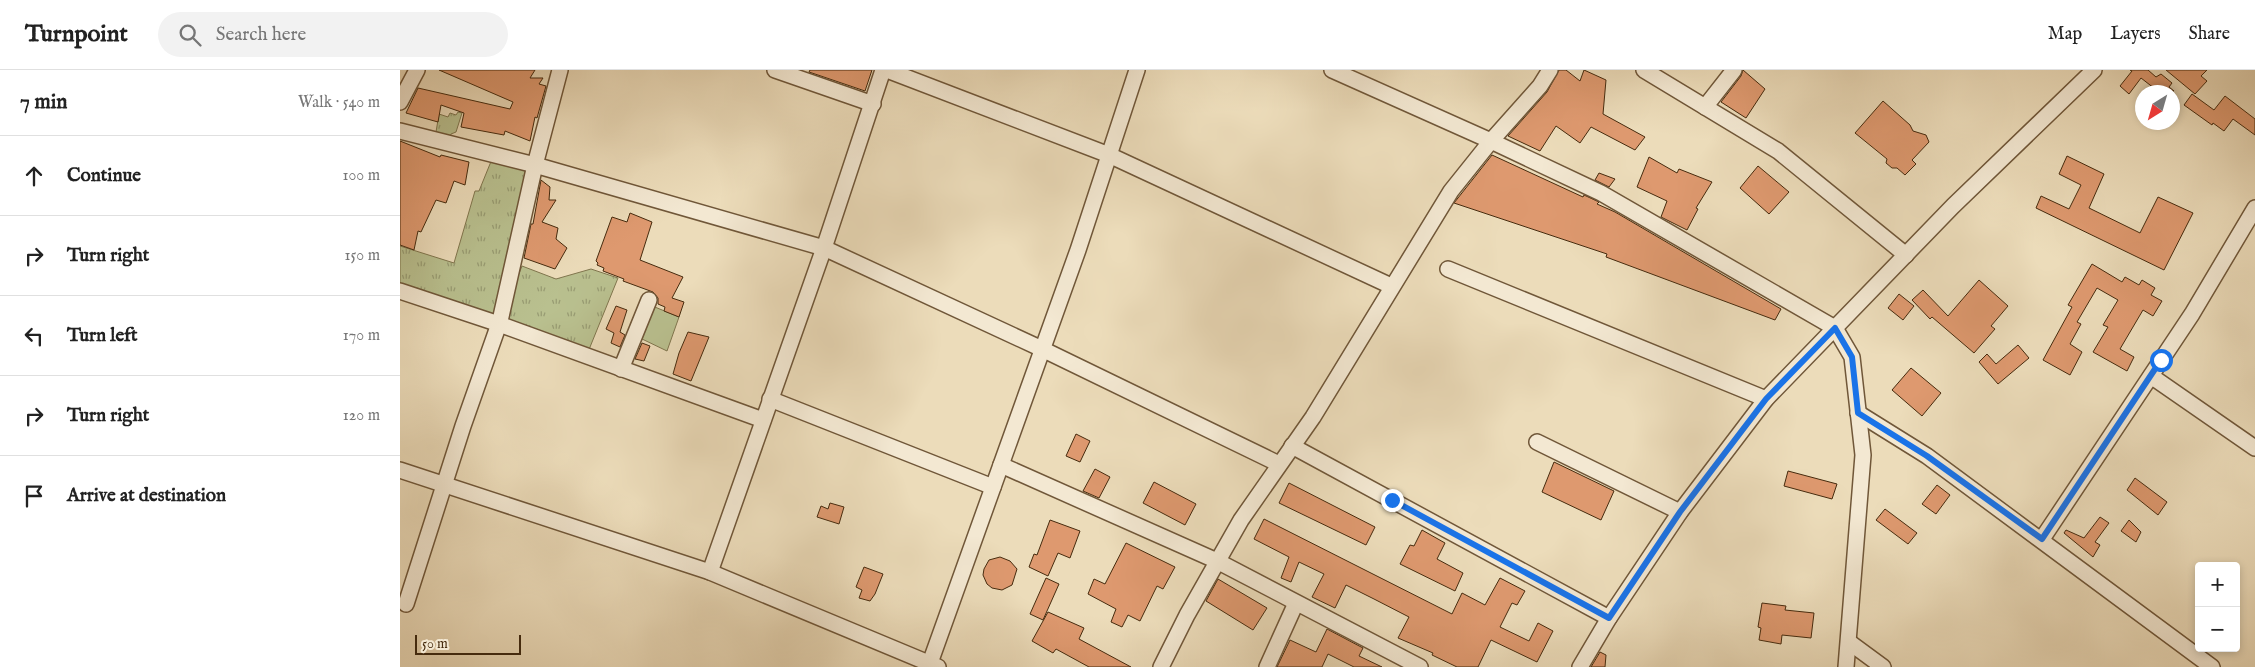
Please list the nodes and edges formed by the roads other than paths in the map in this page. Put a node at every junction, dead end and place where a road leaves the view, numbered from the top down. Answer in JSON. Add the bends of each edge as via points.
{"nodes":[{"id":1,"x":417,"y":70,"type":"edge"},
{"id":2,"x":560,"y":70,"type":"edge"},
{"id":3,"x":775,"y":70,"type":"edge"},
{"id":4,"x":885,"y":70,"type":"edge"},
{"id":5,"x":1137,"y":70,"type":"edge"},
{"id":6,"x":1332,"y":70,"type":"edge"},
{"id":7,"x":1550,"y":70,"type":"edge"},
{"id":8,"x":1644,"y":70,"type":"edge"},
{"id":9,"x":1734,"y":70,"type":"edge"},
{"id":10,"x":2094,"y":70,"type":"edge"},
{"id":11,"x":1361,"y":76,"type":"edge"},
{"id":12,"x":400,"y":102,"type":"edge"},
{"id":13,"x":873,"y":104,"type":"junction"},
{"id":14,"x":1705,"y":107,"type":"junction"},
{"id":15,"x":400,"y":131,"type":"edge"},
{"id":16,"x":1491,"y":141,"type":"junction"},
{"id":17,"x":1109,"y":155,"type":"junction"},
{"id":18,"x":535,"y":165,"type":"junction"},
{"id":19,"x":2255,"y":208,"type":"edge"},
{"id":20,"x":824,"y":248,"type":"junction"},
{"id":21,"x":1906,"y":255,"type":"junction"},
{"id":22,"x":1448,"y":269,"type":"dead end"},
{"id":23,"x":1391,"y":286,"type":"junction"},
{"id":24,"x":400,"y":291,"type":"edge"},
{"id":25,"x":648,"y":300,"type":"dead end"},
{"id":26,"x":499,"y":324,"type":"junction"},
{"id":27,"x":1835,"y":328,"type":"junction"},
{"id":28,"x":1042,"y":349,"type":"junction"},
{"id":29,"x":622,"y":369,"type":"junction"},
{"id":30,"x":2151,"y":376,"type":"junction"},
{"id":31,"x":770,"y":399,"type":"junction"},
{"id":32,"x":1766,"y":399,"type":"junction"},
{"id":33,"x":1858,"y":413,"type":"junction"},
{"id":34,"x":763,"y":420,"type":"junction"},
{"id":35,"x":1537,"y":442,"type":"dead end"},
{"id":36,"x":1292,"y":446,"type":"junction"},
{"id":37,"x":2255,"y":448,"type":"edge"},
{"id":38,"x":1279,"y":464,"type":"junction"},
{"id":39,"x":1001,"y":465,"type":"junction"},
{"id":40,"x":400,"y":470,"type":"edge"},
{"id":41,"x":444,"y":485,"type":"junction"},
{"id":42,"x":993,"y":487,"type":"junction"},
{"id":43,"x":1680,"y":512,"type":"junction"},
{"id":44,"x":2042,"y":539,"type":"junction"},
{"id":45,"x":1217,"y":561,"type":"junction"},
{"id":46,"x":710,"y":572,"type":"junction"},
{"id":47,"x":1296,"y":603,"type":"junction"},
{"id":48,"x":406,"y":604,"type":"dead end"},
{"id":49,"x":1609,"y":618,"type":"junction"},
{"id":50,"x":1849,"y":642,"type":"junction"},
{"id":51,"x":1403,"y":663,"type":"edge"},
{"id":52,"x":934,"y":665,"type":"edge"},
{"id":53,"x":1161,"y":667,"type":"edge"},
{"id":54,"x":1268,"y":667,"type":"edge"},
{"id":55,"x":1420,"y":667,"type":"edge"},
{"id":56,"x":1580,"y":667,"type":"edge"},
{"id":57,"x":1846,"y":667,"type":"edge"},
{"id":58,"x":1883,"y":667,"type":"edge"},
{"id":59,"x":2212,"y":667,"type":"edge"}],
"edges":[{"from":1,"to":12,"type":"street"},
{"from":2,"to":18,"type":"street"},
{"from":3,"to":13,"type":"street"},
{"from":4,"to":13,"type":"street"},
{"from":4,"to":17,"type":"street"},
{"from":5,"to":17,"type":"street"},
{"from":6,"to":11,"type":"street"},
{"from":7,"to":16,"type":"street","via":[[1540,86]]},
{"from":8,"to":14,"type":"street"},
{"from":9,"to":14,"type":"street"},
{"from":10,"to":21,"type":"street"},
{"from":11,"to":16,"type":"street"},
{"from":13,"to":20,"type":"street"},
{"from":14,"to":21,"type":"street","via":[[1778,151]]},
{"from":15,"to":18,"type":"street"},
{"from":16,"to":23,"type":"street","via":[[1451,191]]},
{"from":16,"to":27,"type":"street","via":[[1601,193]]},
{"from":17,"to":23,"type":"street"},
{"from":17,"to":28,"type":"street"},
{"from":18,"to":20,"type":"street"},
{"from":18,"to":26,"type":"street"},
{"from":19,"to":30,"type":"street"},
{"from":20,"to":28,"type":"street"},
{"from":20,"to":31,"type":"street"},
{"from":21,"to":27,"type":"street"},
{"from":22,"to":32,"type":"street"},
{"from":23,"to":36,"type":"street"},
{"from":24,"to":26,"type":"street"},
{"from":25,"to":29,"type":"street"},
{"from":26,"to":29,"type":"street"},
{"from":26,"to":41,"type":"street"},
{"from":27,"to":32,"type":"street"},
{"from":27,"to":33,"type":"street","via":[[1852,357]]},
{"from":28,"to":38,"type":"street"},
{"from":28,"to":39,"type":"street"},
{"from":29,"to":34,"type":"street"},
{"from":30,"to":37,"type":"street"},
{"from":30,"to":44,"type":"street"},
{"from":31,"to":34,"type":"street"},
{"from":31,"to":42,"type":"street"},
{"from":32,"to":43,"type":"street"},
{"from":33,"to":44,"type":"street","via":[[1927,456]]},
{"from":33,"to":50,"type":"street","via":[[1863,455]]},
{"from":34,"to":46,"type":"street"},
{"from":35,"to":43,"type":"street"},
{"from":36,"to":38,"type":"street"},
{"from":36,"to":49,"type":"street"},
{"from":38,"to":45,"type":"street"},
{"from":39,"to":42,"type":"street"},
{"from":39,"to":45,"type":"street"},
{"from":40,"to":41,"type":"street"},
{"from":41,"to":46,"type":"street"},
{"from":41,"to":48,"type":"street"},
{"from":42,"to":52,"type":"street"},
{"from":43,"to":49,"type":"street"},
{"from":44,"to":59,"type":"street"},
{"from":45,"to":47,"type":"street"},
{"from":45,"to":53,"type":"street"},
{"from":46,"to":52,"type":"street"},
{"from":47,"to":51,"type":"street"},
{"from":47,"to":54,"type":"street"},
{"from":49,"to":56,"type":"street"},
{"from":50,"to":57,"type":"street"},
{"from":50,"to":58,"type":"street"},
{"from":51,"to":55,"type":"street"}]}
